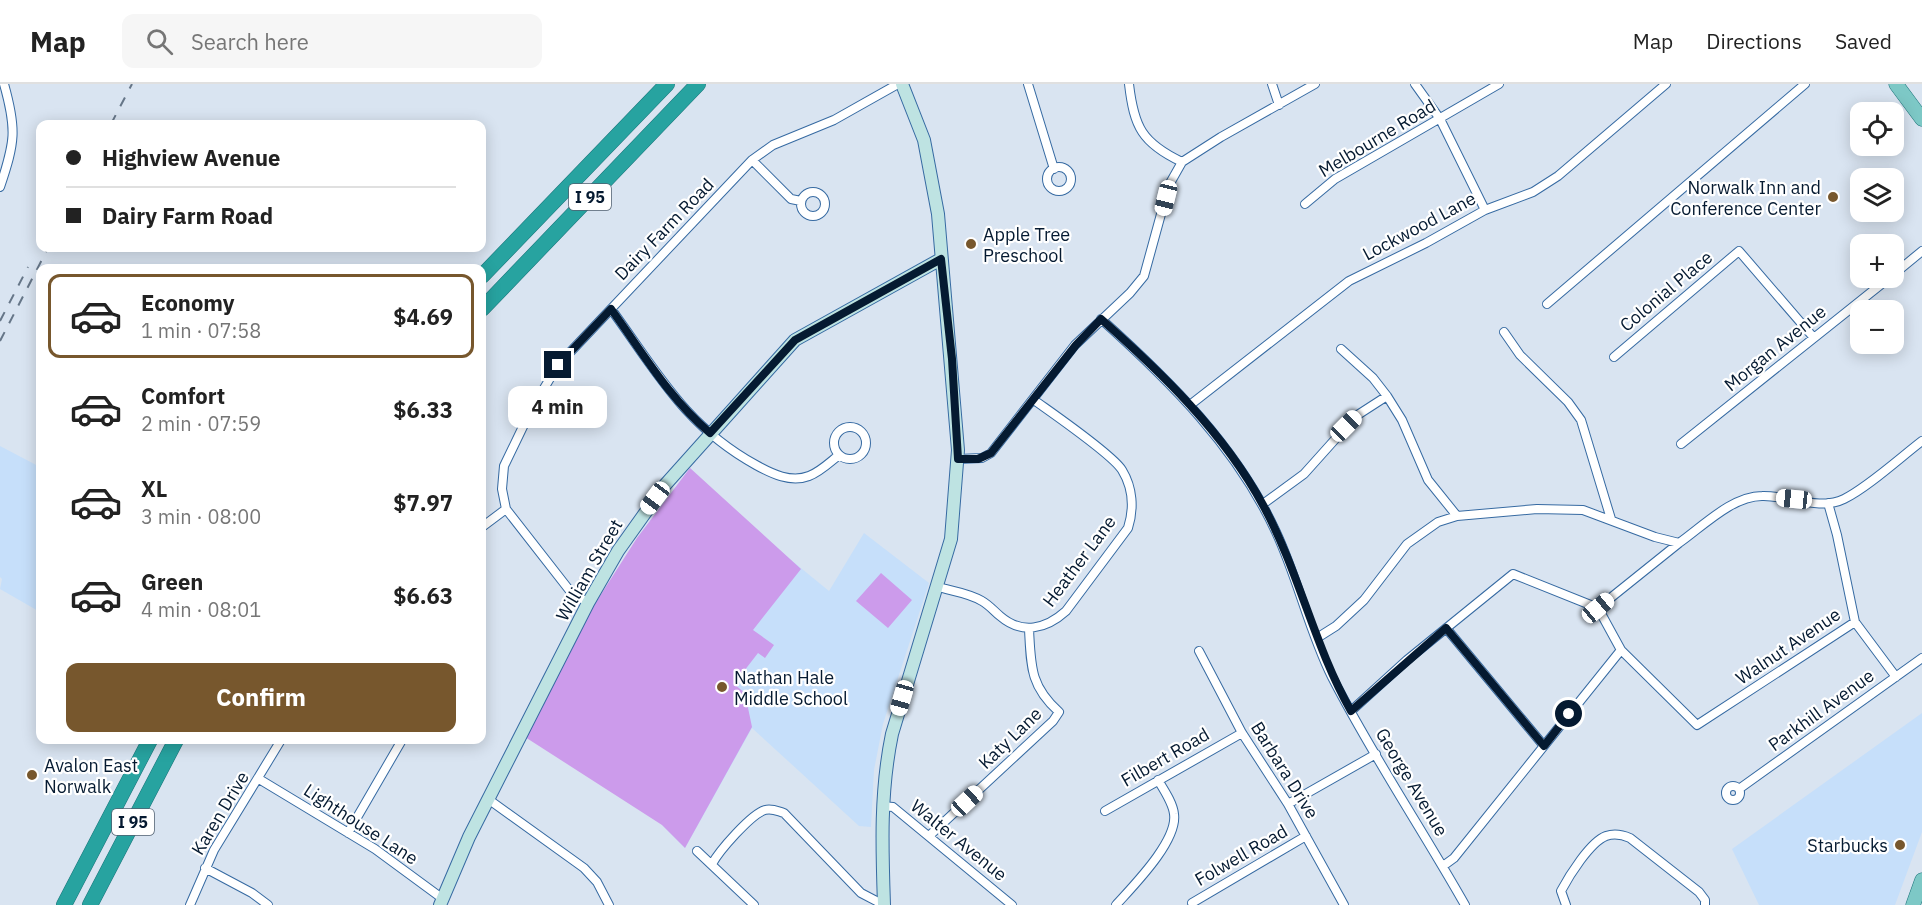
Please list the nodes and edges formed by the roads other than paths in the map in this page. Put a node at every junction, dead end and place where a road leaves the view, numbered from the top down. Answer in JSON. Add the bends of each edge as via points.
{"nodes":[{"id":1,"x":4,"y":84,"type":"edge"},
{"id":2,"x":667,"y":84,"type":"edge"},
{"id":3,"x":698,"y":84,"type":"edge"},
{"id":4,"x":900,"y":84,"type":"edge"},
{"id":5,"x":1028,"y":84,"type":"edge"},
{"id":6,"x":1129,"y":84,"type":"edge"},
{"id":7,"x":1272,"y":84,"type":"edge"},
{"id":8,"x":1316,"y":84,"type":"edge"},
{"id":9,"x":1415,"y":84,"type":"edge"},
{"id":10,"x":1499,"y":84,"type":"edge"},
{"id":11,"x":1666,"y":84,"type":"edge"},
{"id":12,"x":1805,"y":84,"type":"edge"},
{"id":13,"x":1896,"y":84,"type":"edge"},
{"id":14,"x":1279,"y":105,"type":"junction"},
{"id":15,"x":1440,"y":119,"type":"junction"},
{"id":16,"x":1922,"y":119,"type":"edge"},
{"id":17,"x":752,"y":160,"type":"junction"},
{"id":18,"x":1182,"y":162,"type":"junction"},
{"id":19,"x":1054,"y":168,"type":"dead end"},
{"id":20,"x":0,"y":187,"type":"edge"},
{"id":21,"x":801,"y":201,"type":"dead end"},
{"id":22,"x":1305,"y":204,"type":"dead end"},
{"id":23,"x":1485,"y":210,"type":"junction"},
{"id":24,"x":1922,"y":251,"type":"edge"},
{"id":25,"x":941,"y":259,"type":"junction"},
{"id":26,"x":1904,"y":265,"type":"edge"},
{"id":27,"x":486,"y":272,"type":"edge"},
{"id":28,"x":1876,"y":288,"type":"edge"},
{"id":29,"x":1547,"y":304,"type":"dead end"},
{"id":30,"x":486,"y":305,"type":"edge"},
{"id":31,"x":611,"y":309,"type":"junction"},
{"id":32,"x":1101,"y":319,"type":"junction"},
{"id":33,"x":1504,"y":332,"type":"dead end"},
{"id":34,"x":1814,"y":338,"type":"junction"},
{"id":35,"x":1341,"y":349,"type":"dead end"},
{"id":36,"x":1614,"y":357,"type":"dead end"},
{"id":37,"x":1387,"y":396,"type":"junction"},
{"id":38,"x":1034,"y":400,"type":"junction"},
{"id":39,"x":1190,"y":405,"type":"junction"},
{"id":40,"x":710,"y":433,"type":"junction"},
{"id":41,"x":1922,"y":441,"type":"edge"},
{"id":42,"x":1681,"y":444,"type":"dead end"},
{"id":43,"x":839,"y":454,"type":"dead end"},
{"id":44,"x":958,"y":459,"type":"junction"},
{"id":45,"x":1828,"y":503,"type":"junction"},
{"id":46,"x":1263,"y":504,"type":"junction"},
{"id":47,"x":506,"y":509,"type":"junction"},
{"id":48,"x":1456,"y":516,"type":"junction"},
{"id":49,"x":1611,"y":519,"type":"junction"},
{"id":50,"x":486,"y":524,"type":"edge"},
{"id":51,"x":1679,"y":543,"type":"junction"},
{"id":52,"x":938,"y":587,"type":"junction"},
{"id":53,"x":588,"y":603,"type":"junction"},
{"id":54,"x":1598,"y":608,"type":"junction"},
{"id":55,"x":1855,"y":622,"type":"junction"},
{"id":56,"x":1446,"y":628,"type":"junction"},
{"id":57,"x":1029,"y":629,"type":"junction"},
{"id":58,"x":1317,"y":638,"type":"junction"},
{"id":59,"x":1621,"y":650,"type":"junction"},
{"id":60,"x":1199,"y":651,"type":"dead end"},
{"id":61,"x":1922,"y":658,"type":"edge"},
{"id":62,"x":1896,"y":677,"type":"junction"},
{"id":63,"x":1351,"y":711,"type":"junction"},
{"id":64,"x":1242,"y":733,"type":"junction"},
{"id":65,"x":148,"y":744,"type":"edge"},
{"id":66,"x":174,"y":744,"type":"edge"},
{"id":67,"x":280,"y":744,"type":"edge"},
{"id":68,"x":400,"y":744,"type":"edge"},
{"id":69,"x":1544,"y":746,"type":"junction"},
{"id":70,"x":1376,"y":754,"type":"junction"},
{"id":71,"x":260,"y":779,"type":"junction"},
{"id":72,"x":1158,"y":780,"type":"junction"},
{"id":73,"x":1739,"y":789,"type":"dead end"},
{"id":74,"x":488,"y":799,"type":"junction"},
{"id":75,"x":1288,"y":804,"type":"junction"},
{"id":76,"x":882,"y":806,"type":"junction"},
{"id":77,"x":1105,"y":811,"type":"dead end"},
{"id":78,"x":348,"y":833,"type":"junction"},
{"id":79,"x":929,"y":836,"type":"junction"},
{"id":80,"x":1306,"y":836,"type":"junction"},
{"id":81,"x":697,"y":850,"type":"dead end"},
{"id":82,"x":712,"y":864,"type":"junction"},
{"id":83,"x":1443,"y":866,"type":"junction"},
{"id":84,"x":205,"y":868,"type":"junction"},
{"id":85,"x":1922,"y":880,"type":"edge"},
{"id":86,"x":442,"y":902,"type":"edge"},
{"id":87,"x":604,"y":903,"type":"edge"},
{"id":88,"x":748,"y":903,"type":"edge"},
{"id":89,"x":1192,"y":903,"type":"dead end"},
{"id":90,"x":64,"y":905,"type":"edge"},
{"id":91,"x":90,"y":905,"type":"edge"},
{"id":92,"x":190,"y":905,"type":"edge"},
{"id":93,"x":268,"y":905,"type":"edge"},
{"id":94,"x":884,"y":905,"type":"edge"},
{"id":95,"x":1012,"y":905,"type":"edge"},
{"id":96,"x":1116,"y":905,"type":"edge"},
{"id":97,"x":1344,"y":905,"type":"edge"},
{"id":98,"x":1465,"y":905,"type":"edge"},
{"id":99,"x":1566,"y":905,"type":"edge"},
{"id":100,"x":1705,"y":905,"type":"edge"},
{"id":101,"x":1913,"y":905,"type":"edge"}],
"edges":[{"from":1,"to":20,"type":"street","via":[[15,128]]},
{"from":2,"to":27,"type":"highway","number":"I 95"},
{"from":3,"to":30,"type":"highway","number":"I 95"},
{"from":4,"to":17,"type":"street","name":"Dairy Farm Road","via":[[834,120],[773,145]]},
{"from":4,"to":25,"type":"main road","via":[[924,140],[938,214]]},
{"from":5,"to":19,"type":"street"},
{"from":6,"to":18,"type":"street","via":[[1136,125],[1149,143]]},
{"from":7,"to":14,"type":"street"},
{"from":8,"to":14,"type":"street"},
{"from":9,"to":15,"type":"street"},
{"from":10,"to":15,"type":"street","name":"Melbourne Road"},
{"from":11,"to":23,"type":"street","name":"Lockwood Lane","via":[[1558,176],[1533,192]]},
{"from":12,"to":29,"type":"street"},
{"from":13,"to":16,"type":"main road"},
{"from":14,"to":18,"type":"street"},
{"from":15,"to":22,"type":"street","name":"Melbourne Road","via":[[1335,179]]},
{"from":15,"to":23,"type":"street"},
{"from":17,"to":21,"type":"street","via":[[791,198]]},
{"from":17,"to":31,"type":"street","name":"Dairy Farm Road"},
{"from":18,"to":32,"type":"street","via":[[1169,185],[1144,276]]},
{"from":23,"to":39,"type":"street","name":"Lockwood Lane","via":[[1333,291]]},
{"from":24,"to":26,"type":"street"},
{"from":25,"to":40,"type":"main road","name":"William Street","via":[[795,340]]},
{"from":25,"to":44,"type":"main road"},
{"from":28,"to":34,"type":"street","name":"Morgan Avenue"},
{"from":31,"to":40,"type":"street","via":[[663,385],[684,411]]},
{"from":31,"to":47,"type":"street","name":"Dairy Farm Road","via":[[558,365],[531,410],[504,466],[502,489]]},
{"from":32,"to":38,"type":"street"},
{"from":32,"to":39,"type":"street","name":"George Avenue"},
{"from":33,"to":49,"type":"street","via":[[1520,355],[1581,420]]},
{"from":34,"to":36,"type":"street","name":"Colonial Place","via":[[1739,251]]},
{"from":34,"to":42,"type":"street","name":"Morgan Avenue"},
{"from":35,"to":37,"type":"street"},
{"from":37,"to":46,"type":"street","via":[[1356,416],[1304,474]]},
{"from":37,"to":48,"type":"street","via":[[1428,480]]},
{"from":38,"to":44,"type":"street","via":[[991,453],[978,459]]},
{"from":38,"to":57,"type":"street","name":"Heather Lane","via":[[1120,468],[1128,482],[1132,515],[1128,528],[1066,611],[1056,620]]},
{"from":39,"to":46,"type":"street","name":"George Avenue","via":[[1224,446]]},
{"from":40,"to":43,"type":"street","via":[[734,453],[777,476],[789,478],[808,476]]},
{"from":40,"to":53,"type":"main road","name":"William Street","via":[[645,512]]},
{"from":41,"to":45,"type":"street","via":[[1844,499]]},
{"from":44,"to":52,"type":"main road","via":[[951,539]]},
{"from":45,"to":51,"type":"street","via":[[1761,495],[1748,498]]},
{"from":45,"to":55,"type":"street","name":"Walnut Avenue"},
{"from":46,"to":58,"type":"street","name":"George Avenue"},
{"from":47,"to":50,"type":"street"},
{"from":47,"to":53,"type":"street","via":[[570,591]]},
{"from":48,"to":49,"type":"street","via":[[1562,509],[1583,510]]},
{"from":48,"to":58,"type":"street","via":[[1438,522],[1407,544],[1364,600]]},
{"from":49,"to":51,"type":"street"},
{"from":51,"to":54,"type":"street"},
{"from":52,"to":57,"type":"street","via":[[980,599],[1006,621]]},
{"from":52,"to":76,"type":"main road","via":[[891,734]]},
{"from":53,"to":74,"type":"main road","name":"William Street"},
{"from":54,"to":56,"type":"street","via":[[1513,574]]},
{"from":54,"to":59,"type":"street"},
{"from":55,"to":59,"type":"street","name":"Walnut Avenue","via":[[1697,724]]},
{"from":55,"to":62,"type":"street"},
{"from":56,"to":63,"type":"street"},
{"from":56,"to":69,"type":"street"},
{"from":57,"to":79,"type":"street","name":"Katy Lane","via":[[1035,683],[1059,712],[1053,722]]},
{"from":58,"to":63,"type":"street","name":"George Avenue"},
{"from":59,"to":69,"type":"street"},
{"from":60,"to":64,"type":"street","name":"Barbara Drive"},
{"from":61,"to":62,"type":"street","name":"Parkhill Avenue"},
{"from":62,"to":73,"type":"street","name":"Parkhill Avenue"},
{"from":63,"to":70,"type":"street","name":"George Avenue"},
{"from":64,"to":72,"type":"street","name":"Filbert Road"},
{"from":64,"to":75,"type":"street","name":"Barbara Drive"},
{"from":65,"to":90,"type":"highway","number":"I 95"},
{"from":66,"to":91,"type":"highway","number":"I 95"},
{"from":67,"to":71,"type":"street","name":"Karen Drive"},
{"from":68,"to":78,"type":"street"},
{"from":69,"to":83,"type":"street","via":[[1454,858]]},
{"from":70,"to":75,"type":"street","name":"Folwell Road"},
{"from":70,"to":83,"type":"street","name":"George Avenue"},
{"from":71,"to":78,"type":"street","name":"Lighthouse Lane"},
{"from":71,"to":84,"type":"street","name":"Karen Drive"},
{"from":72,"to":77,"type":"street","name":"Filbert Road"},
{"from":72,"to":96,"type":"street","via":[[1174,811],[1173,827],[1158,854]]},
{"from":74,"to":86,"type":"main road","name":"William Street"},
{"from":74,"to":87,"type":"street","via":[[576,861],[597,882]]},
{"from":75,"to":80,"type":"street","name":"Barbara Drive"},
{"from":76,"to":79,"type":"street","name":"Walter Avenue","via":[[893,807]]},
{"from":76,"to":94,"type":"main road"},
{"from":78,"to":86,"type":"street","name":"Lighthouse Lane","via":[[375,849]]},
{"from":79,"to":95,"type":"street","name":"Walter Avenue"},
{"from":80,"to":89,"type":"street","name":"Folwell Road"},
{"from":80,"to":97,"type":"street","name":"Barbara Drive"},
{"from":81,"to":82,"type":"street"},
{"from":82,"to":88,"type":"street"},
{"from":82,"to":94,"type":"street","via":[[753,819],[771,809],[783,813],[861,893]]},
{"from":83,"to":98,"type":"street","name":"George Avenue"},
{"from":84,"to":92,"type":"street","name":"Karen Drive"},
{"from":84,"to":93,"type":"street","via":[[252,892]]},
{"from":85,"to":101,"type":"main road"},
{"from":99,"to":100,"type":"street","via":[[1561,891],[1570,874],[1596,843],[1618,834],[1630,838],[1699,892]]}]}
